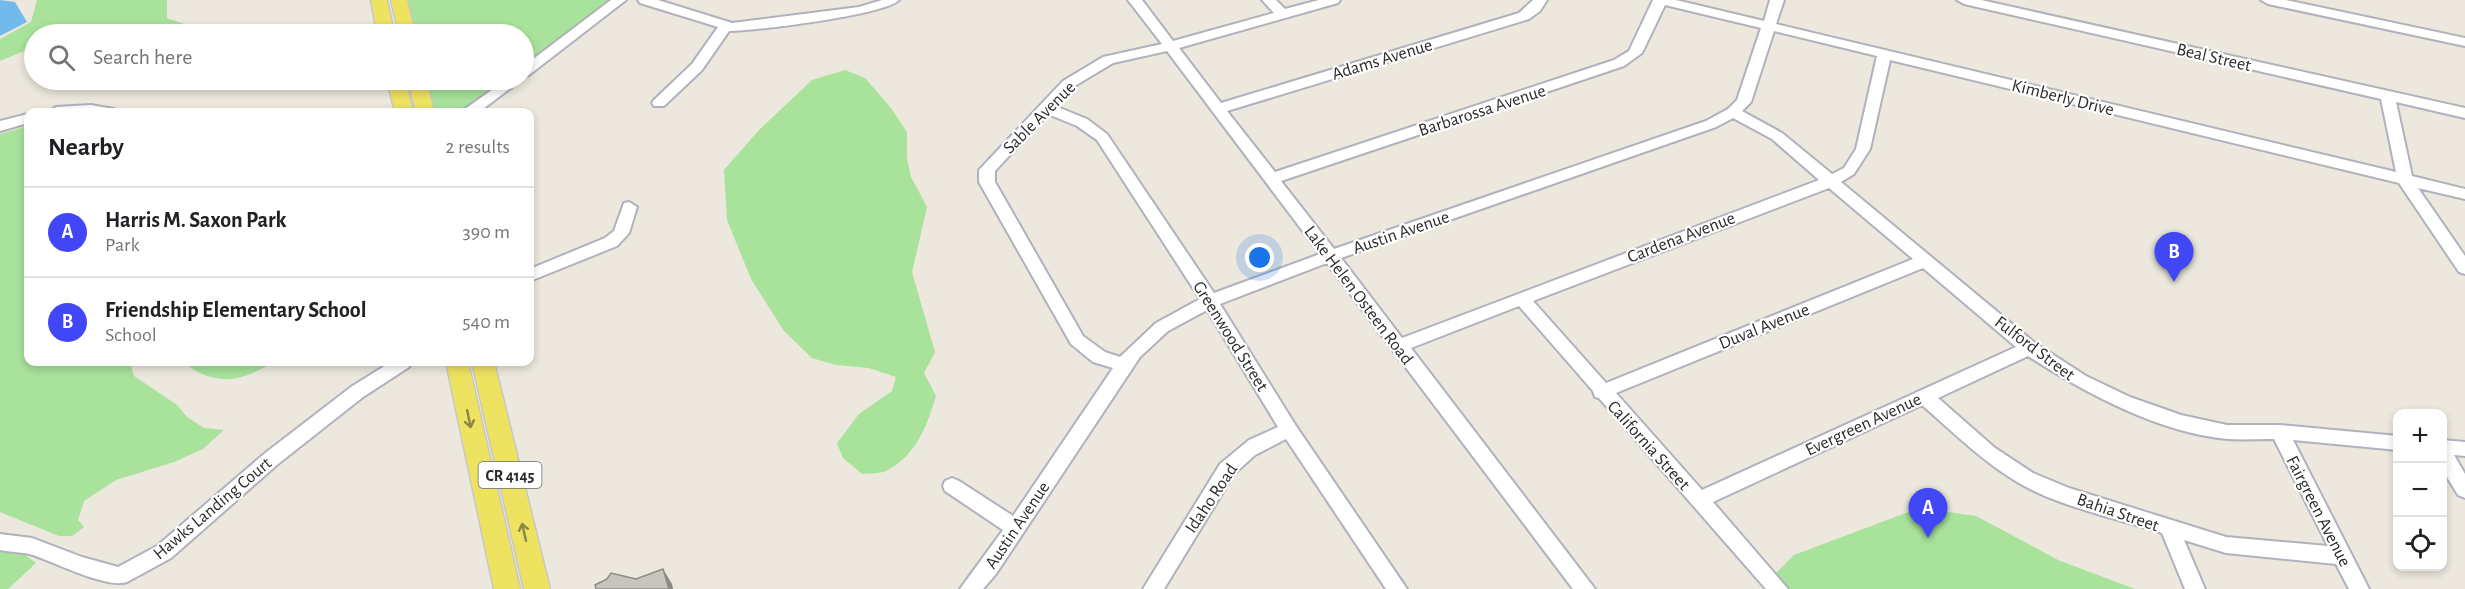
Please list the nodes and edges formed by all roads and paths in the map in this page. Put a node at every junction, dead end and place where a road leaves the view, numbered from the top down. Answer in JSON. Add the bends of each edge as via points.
{"nodes":[{"id":1,"x":379,"y":0,"type":"edge"},
{"id":2,"x":399,"y":0,"type":"edge"},
{"id":3,"x":619,"y":0,"type":"edge"},
{"id":4,"x":645,"y":0,"type":"edge"},
{"id":5,"x":892,"y":0,"type":"edge"},
{"id":6,"x":1136,"y":0,"type":"edge"},
{"id":7,"x":1269,"y":0,"type":"edge"},
{"id":8,"x":1333,"y":0,"type":"edge"},
{"id":9,"x":1540,"y":0,"type":"edge"},
{"id":10,"x":1661,"y":0,"type":"edge"},
{"id":11,"x":1777,"y":0,"type":"edge"},
{"id":12,"x":1964,"y":0,"type":"edge"},
{"id":13,"x":2268,"y":0,"type":"edge"},
{"id":14,"x":1282,"y":15,"type":"junction"},
{"id":15,"x":384,"y":24,"type":"edge"},
{"id":16,"x":405,"y":24,"type":"edge"},
{"id":17,"x":726,"y":26,"type":"junction"},
{"id":18,"x":1768,"y":27,"type":"junction"},
{"id":19,"x":2465,"y":42,"type":"edge"},
{"id":20,"x":1171,"y":46,"type":"junction"},
{"id":21,"x":1884,"y":54,"type":"junction"},
{"id":22,"x":534,"y":64,"type":"edge"},
{"id":23,"x":398,"y":90,"type":"edge"},
{"id":24,"x":420,"y":90,"type":"edge"},
{"id":25,"x":500,"y":90,"type":"edge"},
{"id":26,"x":2388,"y":96,"type":"junction"},
{"id":27,"x":659,"y":103,"type":"dead end"},
{"id":28,"x":403,"y":108,"type":"edge"},
{"id":29,"x":424,"y":108,"type":"edge"},
{"id":30,"x":476,"y":108,"type":"edge"},
{"id":31,"x":1045,"y":108,"type":"junction"},
{"id":32,"x":1217,"y":109,"type":"junction"},
{"id":33,"x":1733,"y":112,"type":"junction"},
{"id":34,"x":2465,"y":113,"type":"edge"},
{"id":35,"x":24,"y":120,"type":"edge"},
{"id":36,"x":0,"y":126,"type":"edge"},
{"id":37,"x":1271,"y":179,"type":"junction"},
{"id":38,"x":2405,"y":180,"type":"junction"},
{"id":39,"x":1831,"y":181,"type":"junction"},
{"id":40,"x":2465,"y":194,"type":"edge"},
{"id":41,"x":629,"y":207,"type":"dead end"},
{"id":42,"x":1330,"y":256,"type":"junction"},
{"id":43,"x":1927,"y":260,"type":"junction"},
{"id":44,"x":2465,"y":268,"type":"edge"},
{"id":45,"x":534,"y":273,"type":"edge"},
{"id":46,"x":1521,"y":298,"type":"junction"},
{"id":47,"x":1210,"y":301,"type":"junction"},
{"id":48,"x":1398,"y":346,"type":"junction"},
{"id":49,"x":2029,"y":348,"type":"junction"},
{"id":50,"x":1124,"y":365,"type":"junction"},
{"id":51,"x":397,"y":366,"type":"edge"},
{"id":52,"x":458,"y":366,"type":"edge"},
{"id":53,"x":484,"y":366,"type":"edge"},
{"id":54,"x":1602,"y":392,"type":"junction"},
{"id":55,"x":1924,"y":396,"type":"junction"},
{"id":56,"x":1290,"y":431,"type":"junction"},
{"id":57,"x":2280,"y":432,"type":"junction"},
{"id":58,"x":2393,"y":443,"type":"edge"},
{"id":59,"x":2447,"y":448,"type":"edge"},
{"id":60,"x":2465,"y":450,"type":"edge"},
{"id":61,"x":2447,"y":460,"type":"edge"},
{"id":62,"x":952,"y":486,"type":"dead end"},
{"id":63,"x":2465,"y":490,"type":"edge"},
{"id":64,"x":1698,"y":500,"type":"junction"},
{"id":65,"x":1015,"y":528,"type":"junction"},
{"id":66,"x":2170,"y":529,"type":"junction"},
{"id":67,"x":0,"y":542,"type":"edge"},
{"id":68,"x":2342,"y":556,"type":"junction"},
{"id":69,"x":1157,"y":588,"type":"edge"},
{"id":70,"x":507,"y":589,"type":"edge"},
{"id":71,"x":537,"y":589,"type":"edge"},
{"id":72,"x":970,"y":589,"type":"edge"},
{"id":73,"x":1398,"y":589,"type":"edge"},
{"id":74,"x":1585,"y":589,"type":"edge"},
{"id":75,"x":1778,"y":589,"type":"edge"},
{"id":76,"x":2195,"y":589,"type":"edge"},
{"id":77,"x":2359,"y":589,"type":"edge"}],
"edges":[{"from":1,"to":15,"type":"main road"},
{"from":2,"to":16,"type":"main road"},
{"from":3,"to":22,"type":"street"},
{"from":4,"to":17,"type":"street"},
{"from":5,"to":17,"type":"street","via":[[859,11]]},
{"from":6,"to":20,"type":"street","name":"Lake Helen Osteen Road"},
{"from":7,"to":14,"type":"street"},
{"from":8,"to":14,"type":"street","name":"Sable Avenue"},
{"from":9,"to":32,"type":"street","name":"Adams Avenue","via":[[1524,16]]},
{"from":10,"to":18,"type":"street","name":"Kimberly Drive"},
{"from":10,"to":37,"type":"street","name":"Barbarossa Avenue","via":[[1635,53],[1619,63]]},
{"from":11,"to":18,"type":"street"},
{"from":12,"to":26,"type":"street","name":"Beal Street"},
{"from":13,"to":19,"type":"street"},
{"from":14,"to":20,"type":"street","name":"Sable Avenue"},
{"from":17,"to":27,"type":"street","via":[[696,67]]},
{"from":18,"to":21,"type":"street","name":"Kimberly Drive"},
{"from":18,"to":33,"type":"street","via":[[1744,102]]},
{"from":20,"to":31,"type":"street","name":"Sable Avenue","via":[[1108,60],[1068,84]]},
{"from":20,"to":32,"type":"street","name":"Lake Helen Osteen Road"},
{"from":21,"to":38,"type":"street","name":"Kimberly Drive"},
{"from":21,"to":39,"type":"street","name":"Cardena Avenue","via":[[1863,149],[1849,171]]},
{"from":23,"to":28,"type":"main road"},
{"from":24,"to":29,"type":"main road"},
{"from":25,"to":30,"type":"street"},
{"from":26,"to":34,"type":"street","name":"Beal Street"},
{"from":26,"to":38,"type":"street"},
{"from":31,"to":47,"type":"street","name":"Greenwood Street","via":[[1072,116],[1102,137]]},
{"from":31,"to":50,"type":"street","name":"Sable Avenue","via":[[987,170],[987,182],[1077,340],[1099,357]]},
{"from":32,"to":37,"type":"street","name":"Lake Helen Osteen Road"},
{"from":33,"to":39,"type":"street","name":"Fulford Street","via":[[1777,136]]},
{"from":33,"to":42,"type":"street","name":"Austin Avenue","via":[[1711,124]]},
{"from":35,"to":36,"type":"street"},
{"from":37,"to":42,"type":"street","name":"Lake Helen Osteen Road"},
{"from":38,"to":40,"type":"street","name":"Kimberly Drive"},
{"from":38,"to":44,"type":"street"},
{"from":39,"to":43,"type":"street","name":"Fulford Street"},
{"from":39,"to":46,"type":"street","name":"Cardena Avenue"},
{"from":41,"to":45,"type":"street","via":[[621,233],[611,242]]},
{"from":42,"to":47,"type":"street","name":"Austin Avenue"},
{"from":42,"to":48,"type":"street","name":"Lake Helen Osteen Road"},
{"from":43,"to":49,"type":"street","name":"Fulford Street"},
{"from":43,"to":54,"type":"street","name":"Duval Avenue"},
{"from":46,"to":48,"type":"street","name":"Cardena Avenue"},
{"from":46,"to":54,"type":"street","name":"California Street"},
{"from":47,"to":50,"type":"street","name":"Austin Avenue","via":[[1162,327]]},
{"from":47,"to":56,"type":"street","name":"Greenwood Street"},
{"from":48,"to":74,"type":"street","name":"Lake Helen Osteen Road"},
{"from":49,"to":55,"type":"street","name":"Evergreen Avenue"},
{"from":49,"to":57,"type":"street","name":"Fulford Street","via":[[2080,381],[2180,422],[2227,432]]},
{"from":50,"to":65,"type":"street","name":"Austin Avenue"},
{"from":51,"to":67,"type":"street","name":"Hawks Landing Court","via":[[271,459],[164,552],[120,576],[32,546]]},
{"from":52,"to":70,"type":"main road","number":"CR 4145","one_way":true},
{"from":71,"to":53,"type":"main road","number":"CR 4145","one_way":true},
{"from":54,"to":64,"type":"street","name":"California Street"},
{"from":55,"to":64,"type":"street","name":"Evergreen Avenue"},
{"from":55,"to":66,"type":"street","name":"Bahia Street","via":[[1989,453],[2026,478]]},
{"from":56,"to":69,"type":"street","name":"Idaho Road","via":[[1268,437],[1243,452],[1227,469]]},
{"from":56,"to":73,"type":"street","name":"Greenwood Street"},
{"from":57,"to":58,"type":"street","name":"Fulford Street"},
{"from":57,"to":68,"type":"street","name":"Fairgreen Avenue"},
{"from":59,"to":60,"type":"street"},
{"from":61,"to":63,"type":"street"},
{"from":62,"to":65,"type":"street"},
{"from":64,"to":75,"type":"street","name":"California Street"},
{"from":65,"to":72,"type":"street","name":"Austin Avenue"},
{"from":66,"to":68,"type":"street","name":"Bahia Street","via":[[2226,545]]},
{"from":66,"to":76,"type":"street"},
{"from":68,"to":77,"type":"street","name":"Fairgreen Avenue"}]}
